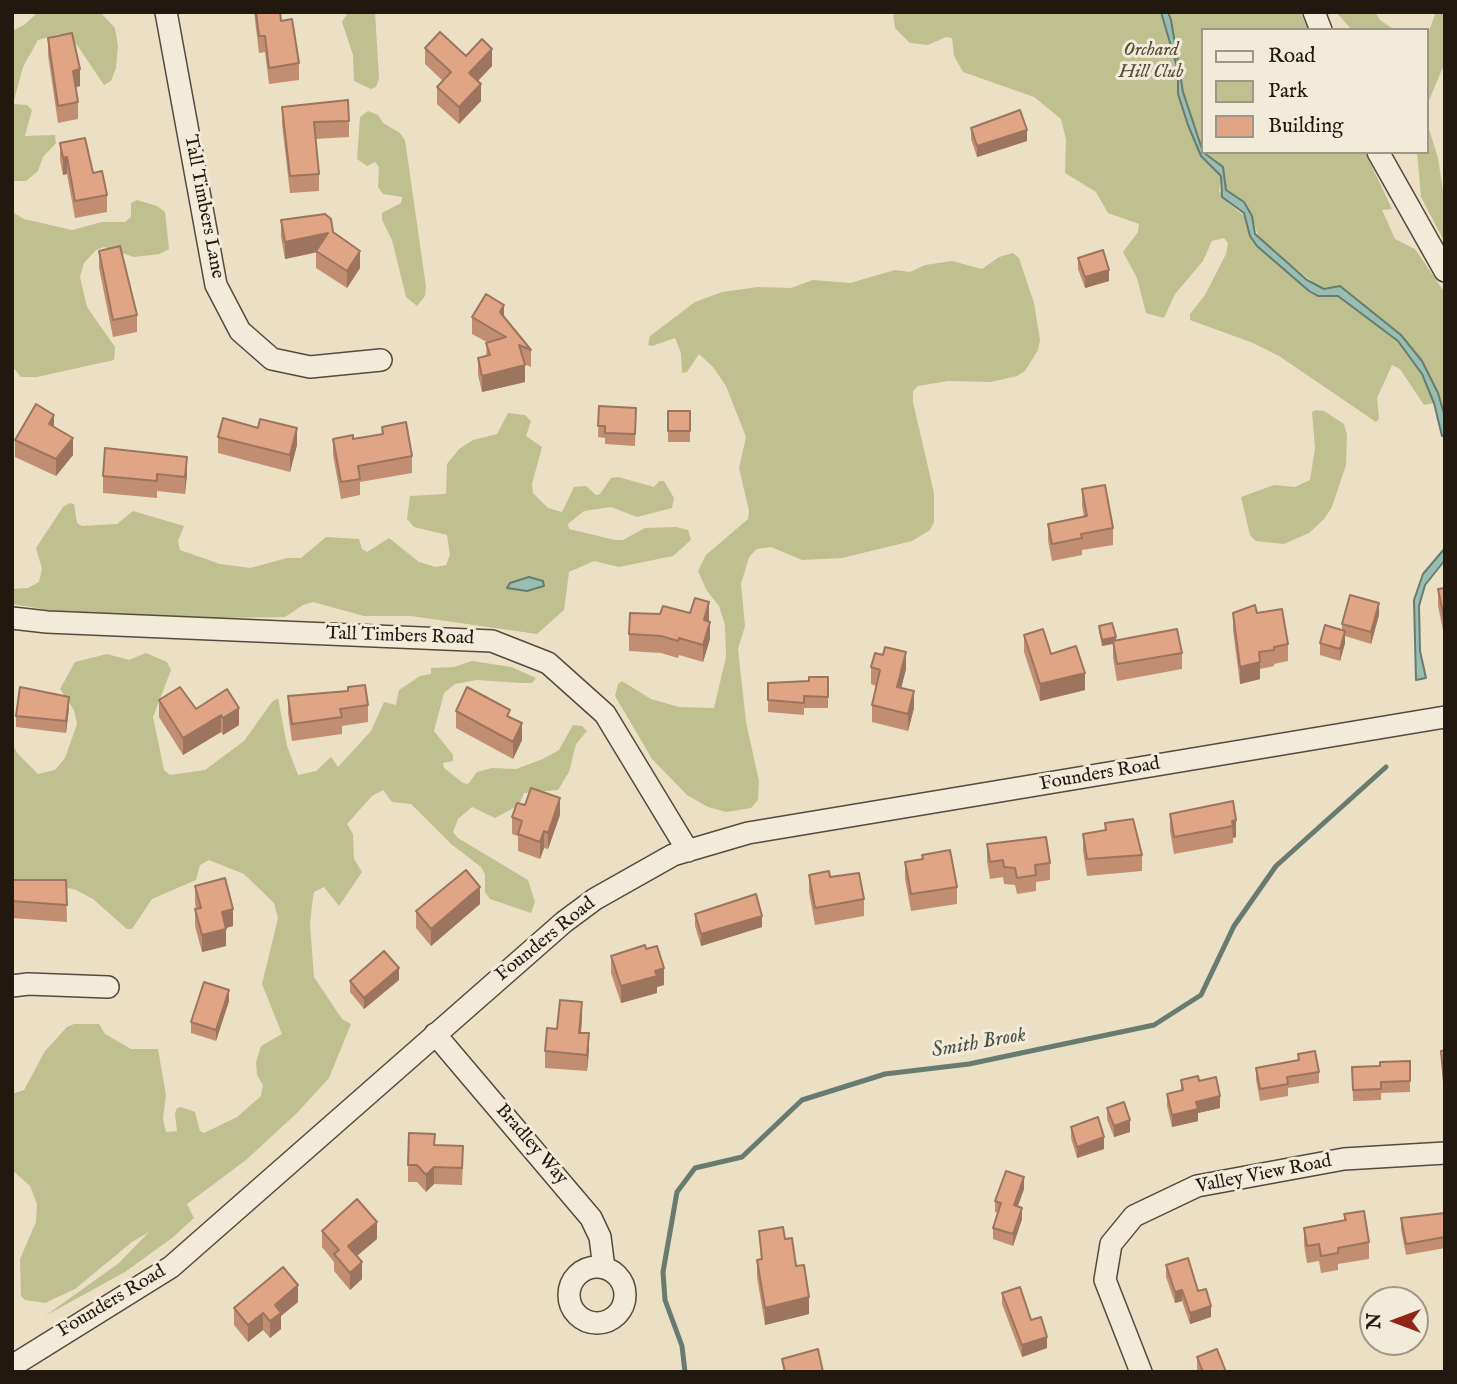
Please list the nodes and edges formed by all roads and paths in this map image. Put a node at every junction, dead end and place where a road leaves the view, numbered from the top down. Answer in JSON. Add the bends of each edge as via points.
{"nodes":[{"id":1,"x":166,"y":12,"type":"edge"},
{"id":2,"x":1379,"y":154,"type":"edge"},
{"id":3,"x":1445,"y":271,"type":"edge"},
{"id":4,"x":380,"y":360,"type":"dead end"},
{"id":5,"x":12,"y":618,"type":"edge"},
{"id":6,"x":1445,"y":717,"type":"edge"},
{"id":7,"x":688,"y":850,"type":"junction"},
{"id":8,"x":12,"y":986,"type":"edge"},
{"id":9,"x":108,"y":987,"type":"dead end"},
{"id":10,"x":435,"y":1034,"type":"junction"},
{"id":11,"x":1445,"y":1153,"type":"edge"},
{"id":12,"x":604,"y":1268,"type":"dead end"},
{"id":13,"x":12,"y":1366,"type":"edge"},
{"id":14,"x":1141,"y":1372,"type":"edge"}],
"edges":[{"from":1,"to":4,"type":"street","name":"Tall Timbers Lane","via":[[216,285],[240,331],[272,359],[310,367]]},
{"from":2,"to":3,"type":"street"},
{"from":5,"to":7,"type":"street","name":"Tall Timbers Road","via":[[492,640],[548,663],[605,714]]},
{"from":6,"to":7,"type":"street","name":"Founders Road","via":[[748,833]]},
{"from":7,"to":10,"type":"street","name":"Founders Road","via":[[595,899]]},
{"from":8,"to":9,"type":"street"},
{"from":10,"to":12,"type":"street","name":"Bradley Way","via":[[578,1200],[600,1237]]},
{"from":10,"to":13,"type":"street","name":"Founders Road","via":[[171,1267]]},
{"from":11,"to":14,"type":"street","name":"Valley View Road","via":[[1345,1159],[1198,1186],[1134,1216],[1111,1244],[1105,1280]]}]}
